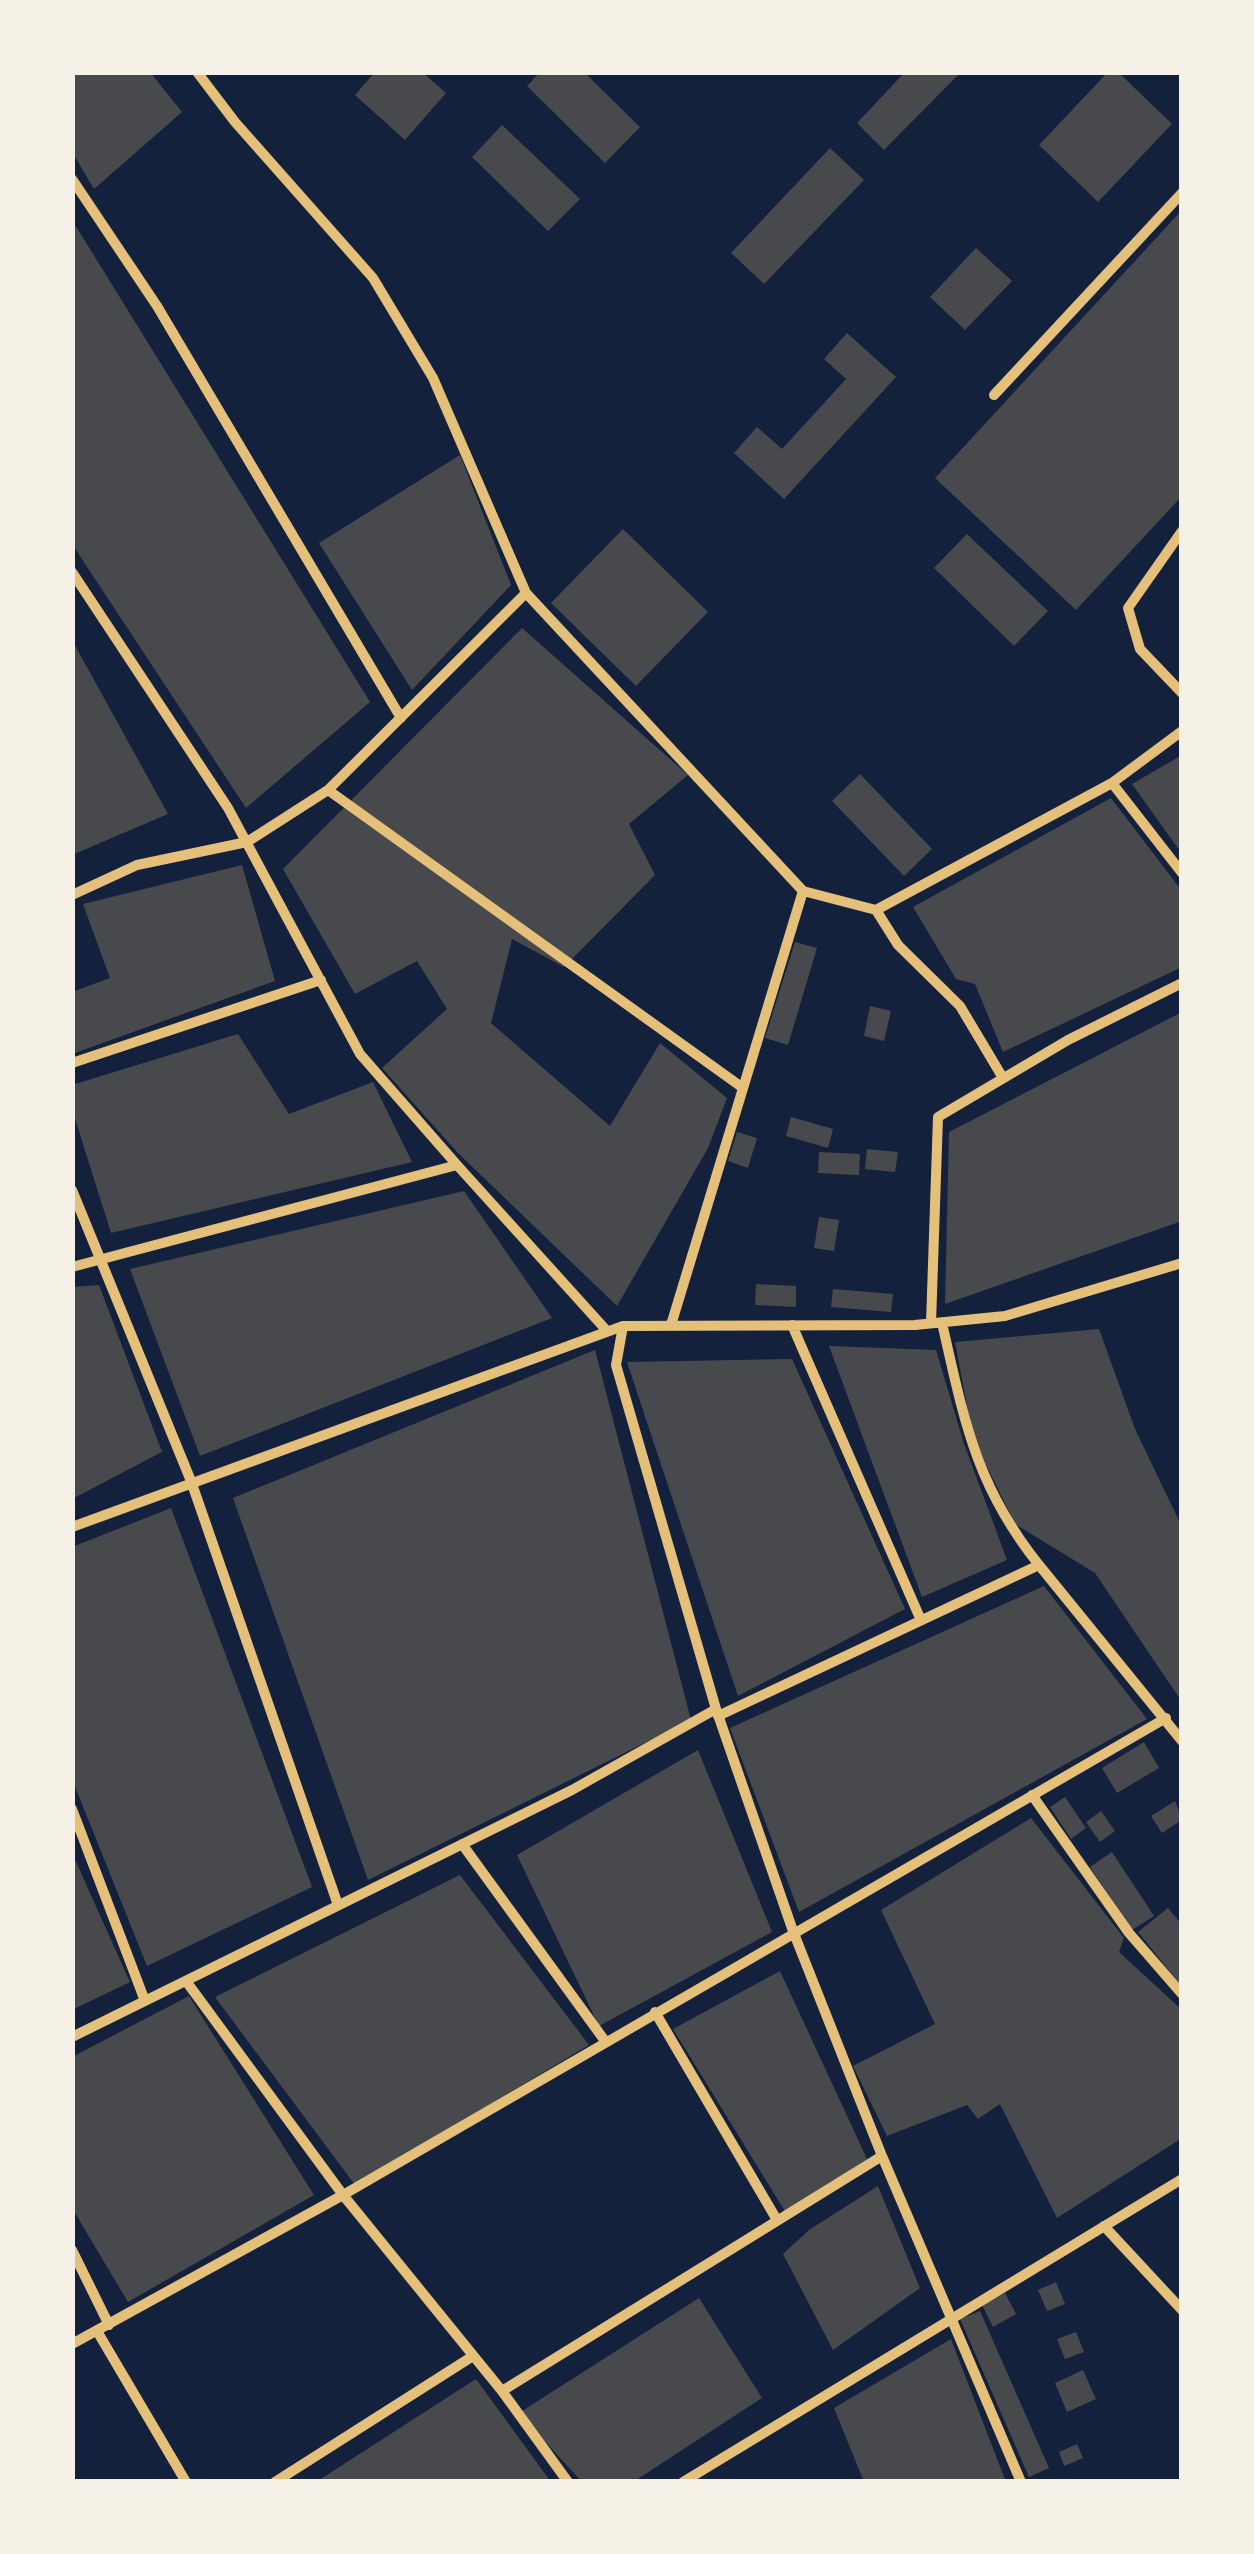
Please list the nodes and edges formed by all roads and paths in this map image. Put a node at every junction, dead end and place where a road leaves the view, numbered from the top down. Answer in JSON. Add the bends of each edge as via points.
{"nodes":[{"id":1,"x":198,"y":72,"type":"edge"},
{"id":2,"x":72,"y":180,"type":"edge"},
{"id":3,"x":1182,"y":193,"type":"edge"},
{"id":4,"x":994,"y":395,"type":"dead end"},
{"id":5,"x":1182,"y":531,"type":"edge"},
{"id":6,"x":72,"y":572,"type":"edge"},
{"id":7,"x":526,"y":593,"type":"junction"},
{"id":8,"x":1182,"y":692,"type":"edge"},
{"id":9,"x":401,"y":718,"type":"junction"},
{"id":10,"x":1182,"y":731,"type":"edge"},
{"id":11,"x":1112,"y":783,"type":"junction"},
{"id":12,"x":328,"y":790,"type":"junction"},
{"id":13,"x":247,"y":842,"type":"junction"},
{"id":14,"x":1182,"y":873,"type":"edge"},
{"id":15,"x":803,"y":891,"type":"junction"},
{"id":16,"x":72,"y":895,"type":"edge"},
{"id":17,"x":876,"y":910,"type":"junction"},
{"id":18,"x":321,"y":980,"type":"junction"},
{"id":19,"x":1182,"y":984,"type":"edge"},
{"id":20,"x":72,"y":1063,"type":"edge"},
{"id":21,"x":1003,"y":1078,"type":"junction"},
{"id":22,"x":743,"y":1088,"type":"junction"},
{"id":23,"x":456,"y":1165,"type":"junction"},
{"id":24,"x":72,"y":1190,"type":"edge"},
{"id":25,"x":101,"y":1262,"type":"junction"},
{"id":26,"x":1182,"y":1263,"type":"edge"},
{"id":27,"x":72,"y":1267,"type":"edge"},
{"id":28,"x":936,"y":1323,"type":"junction"},
{"id":29,"x":671,"y":1325,"type":"junction"},
{"id":30,"x":623,"y":1326,"type":"junction"},
{"id":31,"x":792,"y":1326,"type":"junction"},
{"id":32,"x":608,"y":1331,"type":"junction"},
{"id":33,"x":190,"y":1482,"type":"junction"},
{"id":34,"x":72,"y":1527,"type":"edge"},
{"id":35,"x":1039,"y":1566,"type":"junction"},
{"id":36,"x":920,"y":1618,"type":"junction"},
{"id":37,"x":717,"y":1712,"type":"junction"},
{"id":38,"x":1166,"y":1718,"type":"junction"},
{"id":39,"x":1182,"y":1742,"type":"edge"},
{"id":40,"x":1032,"y":1795,"type":"junction"},
{"id":41,"x":72,"y":1809,"type":"edge"},
{"id":42,"x":462,"y":1844,"type":"junction"},
{"id":43,"x":338,"y":1905,"type":"junction"},
{"id":44,"x":792,"y":1931,"type":"junction"},
{"id":45,"x":186,"y":1980,"type":"junction"},
{"id":46,"x":1182,"y":1994,"type":"edge"},
{"id":47,"x":145,"y":2001,"type":"junction"},
{"id":48,"x":655,"y":2012,"type":"junction"},
{"id":49,"x":72,"y":2037,"type":"edge"},
{"id":50,"x":605,"y":2041,"type":"junction"},
{"id":51,"x":882,"y":2156,"type":"junction"},
{"id":52,"x":1182,"y":2179,"type":"edge"},
{"id":53,"x":343,"y":2195,"type":"junction"},
{"id":54,"x":777,"y":2220,"type":"junction"},
{"id":55,"x":1104,"y":2226,"type":"junction"},
{"id":56,"x":72,"y":2250,"type":"edge"},
{"id":57,"x":1182,"y":2310,"type":"edge"},
{"id":58,"x":952,"y":2318,"type":"junction"},
{"id":59,"x":109,"y":2325,"type":"junction"},
{"id":60,"x":97,"y":2331,"type":"junction"},
{"id":61,"x":72,"y":2344,"type":"edge"},
{"id":62,"x":473,"y":2356,"type":"junction"},
{"id":63,"x":502,"y":2391,"type":"junction"},
{"id":64,"x":186,"y":2482,"type":"edge"},
{"id":65,"x":275,"y":2482,"type":"edge"},
{"id":66,"x":568,"y":2482,"type":"edge"},
{"id":67,"x":683,"y":2482,"type":"edge"},
{"id":68,"x":1022,"y":2482,"type":"edge"}],
"edges":[{"from":1,"to":7,"type":"street","via":[[373,278],[433,378]]},
{"from":2,"to":9,"type":"street","via":[[157,306]]},
{"from":3,"to":4,"type":"street"},
{"from":5,"to":8,"type":"street","via":[[1128,608],[1140,649]]},
{"from":6,"to":13,"type":"street"},
{"from":7,"to":9,"type":"street"},
{"from":7,"to":15,"type":"street"},
{"from":9,"to":12,"type":"street"},
{"from":10,"to":11,"type":"street"},
{"from":11,"to":14,"type":"street"},
{"from":11,"to":17,"type":"street"},
{"from":12,"to":13,"type":"street"},
{"from":12,"to":22,"type":"street"},
{"from":13,"to":16,"type":"street","via":[[138,865]]},
{"from":13,"to":18,"type":"street"},
{"from":15,"to":17,"type":"street"},
{"from":15,"to":22,"type":"street"},
{"from":17,"to":21,"type":"street","via":[[898,945],[960,1006]]},
{"from":18,"to":20,"type":"street"},
{"from":18,"to":23,"type":"street","via":[[360,1054]]},
{"from":19,"to":21,"type":"street"},
{"from":21,"to":28,"type":"street","via":[[938,1117]]},
{"from":22,"to":29,"type":"street"},
{"from":23,"to":25,"type":"street"},
{"from":23,"to":32,"type":"street"},
{"from":24,"to":25,"type":"street"},
{"from":25,"to":27,"type":"street"},
{"from":25,"to":33,"type":"street"},
{"from":26,"to":28,"type":"street","via":[[1004,1316]]},
{"from":28,"to":31,"type":"street"},
{"from":28,"to":35,"type":"street","via":[[972,1453],[1011,1531]]},
{"from":29,"to":30,"type":"street"},
{"from":29,"to":31,"type":"street"},
{"from":30,"to":32,"type":"street"},
{"from":30,"to":37,"type":"street","via":[[616,1366]]},
{"from":31,"to":36,"type":"street"},
{"from":32,"to":33,"type":"street"},
{"from":33,"to":34,"type":"street"},
{"from":33,"to":43,"type":"street"},
{"from":35,"to":36,"type":"street"},
{"from":35,"to":38,"type":"street"},
{"from":36,"to":37,"type":"street"},
{"from":37,"to":42,"type":"street"},
{"from":37,"to":44,"type":"street"},
{"from":38,"to":39,"type":"street"},
{"from":38,"to":40,"type":"street"},
{"from":40,"to":44,"type":"street"},
{"from":40,"to":46,"type":"street","via":[[1129,1934]]},
{"from":41,"to":47,"type":"street"},
{"from":42,"to":43,"type":"street"},
{"from":42,"to":50,"type":"street"},
{"from":43,"to":45,"type":"street"},
{"from":44,"to":48,"type":"street"},
{"from":44,"to":51,"type":"street"},
{"from":45,"to":47,"type":"street"},
{"from":45,"to":53,"type":"street"},
{"from":47,"to":49,"type":"street"},
{"from":48,"to":50,"type":"street"},
{"from":48,"to":54,"type":"street"},
{"from":50,"to":53,"type":"street"},
{"from":51,"to":54,"type":"street"},
{"from":51,"to":58,"type":"street"},
{"from":52,"to":55,"type":"street"},
{"from":53,"to":59,"type":"street"},
{"from":53,"to":62,"type":"street"},
{"from":54,"to":63,"type":"street"},
{"from":55,"to":57,"type":"street"},
{"from":55,"to":58,"type":"street"},
{"from":56,"to":59,"type":"street"},
{"from":58,"to":67,"type":"street"},
{"from":58,"to":68,"type":"street"},
{"from":59,"to":60,"type":"street"},
{"from":60,"to":61,"type":"street"},
{"from":60,"to":64,"type":"street"},
{"from":62,"to":63,"type":"street"},
{"from":62,"to":65,"type":"street"},
{"from":63,"to":66,"type":"street"}]}
